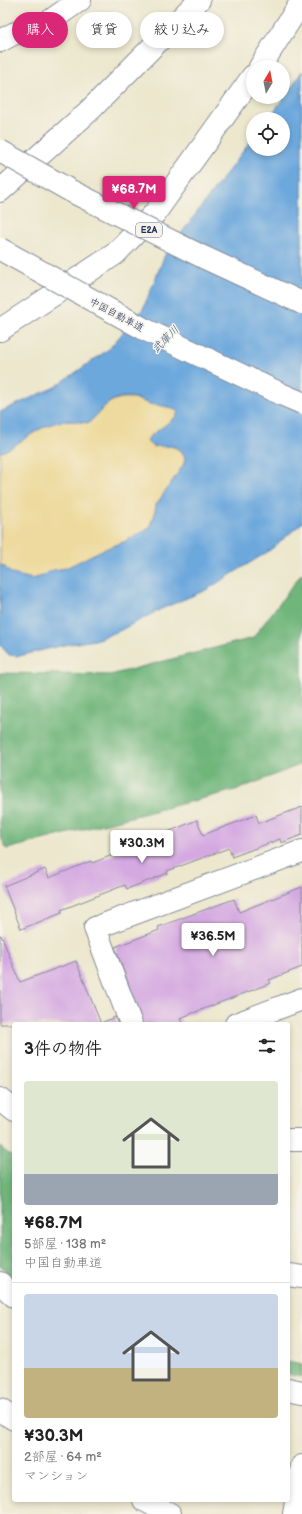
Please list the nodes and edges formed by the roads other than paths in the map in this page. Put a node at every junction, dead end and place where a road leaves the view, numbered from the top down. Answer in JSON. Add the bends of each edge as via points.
{"nodes":[{"id":1,"x":80,"y":0,"type":"edge"},
{"id":2,"x":199,"y":0,"type":"edge"},
{"id":3,"x":302,"y":1,"type":"edge"},
{"id":4,"x":0,"y":41,"type":"edge"},
{"id":5,"x":264,"y":60,"type":"edge"},
{"id":6,"x":246,"y":86,"type":"edge"},
{"id":7,"x":0,"y":151,"type":"edge"},
{"id":8,"x":0,"y":191,"type":"edge"},
{"id":9,"x":0,"y":249,"type":"edge"},
{"id":10,"x":302,"y":303,"type":"edge"},
{"id":11,"x":0,"y":330,"type":"edge"},
{"id":12,"x":302,"y":403,"type":"edge"},
{"id":13,"x":302,"y":851,"type":"edge"},
{"id":14,"x":302,"y":999,"type":"edge"},
{"id":15,"x":130,"y":1022,"type":"edge"},
{"id":16,"x":241,"y":1022,"type":"edge"},
{"id":17,"x":0,"y":1099,"type":"edge"},
{"id":18,"x":12,"y":1108,"type":"edge"},
{"id":19,"x":290,"y":1140,"type":"edge"},
{"id":20,"x":302,"y":1140,"type":"edge"},
{"id":21,"x":290,"y":1275,"type":"edge"},
{"id":22,"x":302,"y":1277,"type":"edge"},
{"id":23,"x":0,"y":1282,"type":"edge"},
{"id":24,"x":12,"y":1294,"type":"edge"},
{"id":25,"x":290,"y":1389,"type":"edge"},
{"id":26,"x":302,"y":1392,"type":"edge"},
{"id":27,"x":0,"y":1410,"type":"edge"},
{"id":28,"x":12,"y":1418,"type":"edge"},
{"id":29,"x":302,"y":1466,"type":"edge"},
{"id":30,"x":148,"y":1502,"type":"edge"},
{"id":31,"x":170,"y":1514,"type":"edge"},
{"id":32,"x":294,"y":1514,"type":"edge"}],
"edges":[{"from":1,"to":4,"type":"main road","via":[[47,23]]},
{"from":2,"to":8,"type":"main road","via":[[90,110]]},
{"from":3,"to":5,"type":"main road"},
{"from":6,"to":11,"type":"main road","via":[[155,213],[115,254]]},
{"from":7,"to":10,"type":"main road","number":"E2A","bridge":true,"via":[[78,195]]},
{"from":9,"to":12,"type":"main road","name":"中国自動車道","bridge":true,"via":[[144,329]]},
{"from":13,"to":15,"type":"main road","via":[[95,928]]},
{"from":14,"to":16,"type":"main road"},
{"from":17,"to":18,"type":"main road"},
{"from":19,"to":20,"type":"main road"},
{"from":21,"to":22,"type":"main road"},
{"from":23,"to":24,"type":"main road"},
{"from":25,"to":26,"type":"main road"},
{"from":27,"to":28,"type":"main road"},
{"from":29,"to":32,"type":"main road"},
{"from":30,"to":31,"type":"main road"}]}
